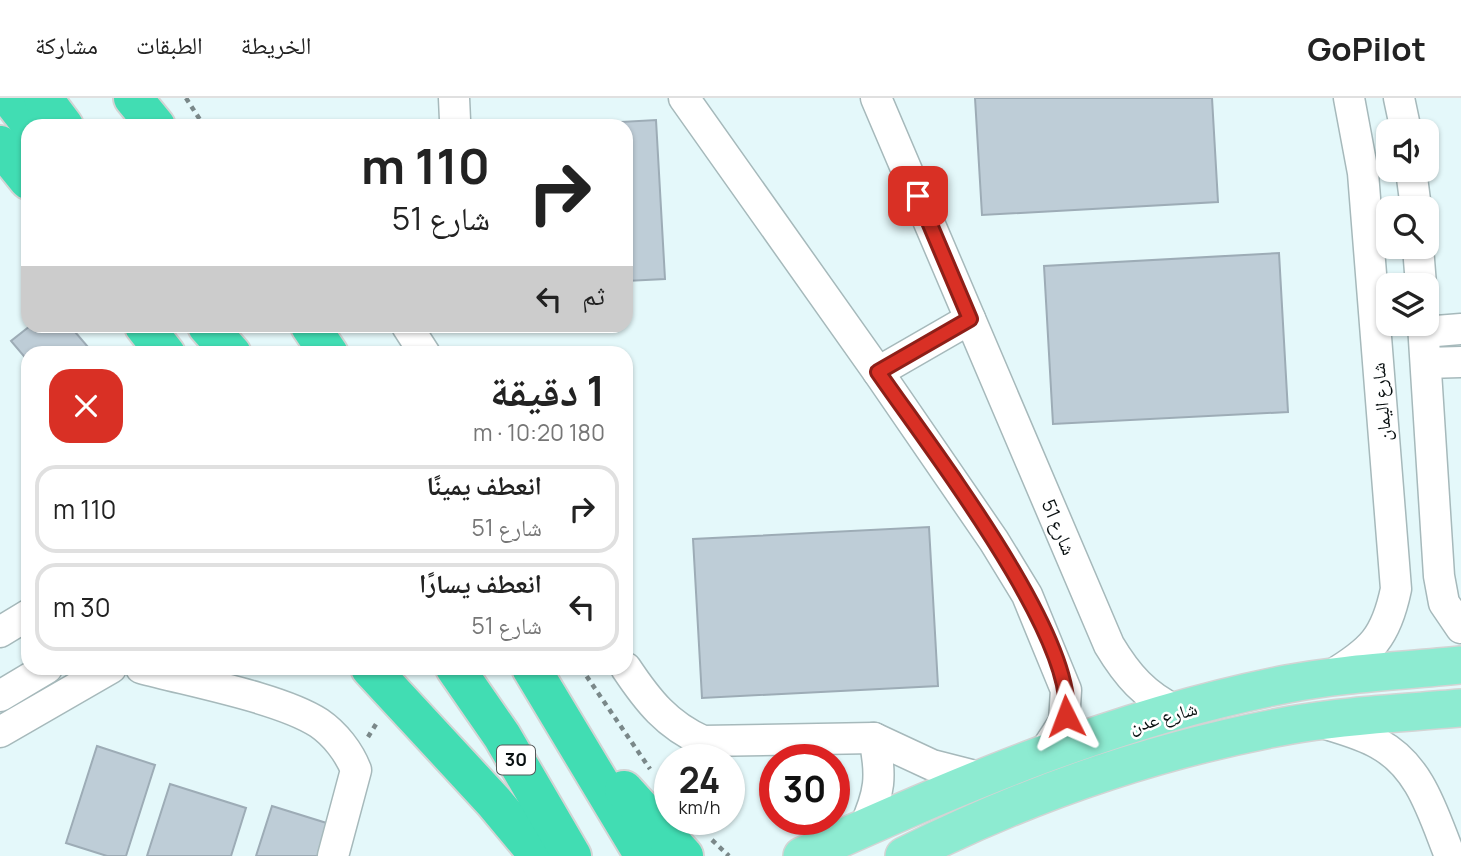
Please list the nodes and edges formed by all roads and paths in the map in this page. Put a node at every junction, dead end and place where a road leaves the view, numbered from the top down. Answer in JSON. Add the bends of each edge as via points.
{"nodes":[{"id":1,"x":10,"y":98,"type":"edge"},
{"id":2,"x":43,"y":98,"type":"edge"},
{"id":3,"x":133,"y":98,"type":"edge"},
{"id":4,"x":159,"y":98,"type":"edge"},
{"id":5,"x":186,"y":98,"type":"edge"},
{"id":6,"x":684,"y":98,"type":"edge"},
{"id":7,"x":876,"y":98,"type":"edge"},
{"id":8,"x":1349,"y":98,"type":"edge"},
{"id":9,"x":1399,"y":98,"type":"edge"},
{"id":10,"x":26,"y":119,"type":"edge"},
{"id":11,"x":59,"y":119,"type":"edge"},
{"id":12,"x":150,"y":119,"type":"edge"},
{"id":13,"x":172,"y":119,"type":"edge"},
{"id":14,"x":200,"y":119,"type":"edge"},
{"id":15,"x":1403,"y":119,"type":"edge"},
{"id":16,"x":0,"y":145,"type":"edge"},
{"id":17,"x":21,"y":171,"type":"edge"},
{"id":18,"x":1377,"y":273,"type":"edge"},
{"id":19,"x":970,"y":319,"type":"junction"},
{"id":20,"x":1439,"y":329,"type":"edge"},
{"id":21,"x":1461,"y":330,"type":"edge"},
{"id":22,"x":214,"y":333,"type":"edge"},
{"id":23,"x":1383,"y":336,"type":"edge"},
{"id":24,"x":1424,"y":336,"type":"edge"},
{"id":25,"x":226,"y":346,"type":"edge"},
{"id":26,"x":1461,"y":362,"type":"edge"},
{"id":27,"x":1426,"y":363,"type":"junction"},
{"id":28,"x":878,"y":372,"type":"junction"},
{"id":29,"x":1392,"y":534,"type":"junction"},
{"id":30,"x":1437,"y":535,"type":"junction"},
{"id":31,"x":21,"y":619,"type":"edge"},
{"id":32,"x":1461,"y":628,"type":"edge"},
{"id":33,"x":0,"y":632,"type":"edge"},
{"id":34,"x":1461,"y":665,"type":"edge"},
{"id":35,"x":35,"y":675,"type":"edge"},
{"id":36,"x":99,"y":675,"type":"edge"},
{"id":37,"x":166,"y":675,"type":"edge"},
{"id":38,"x":376,"y":675,"type":"edge"},
{"id":39,"x":460,"y":675,"type":"edge"},
{"id":40,"x":535,"y":675,"type":"edge"},
{"id":41,"x":586,"y":675,"type":"edge"},
{"id":42,"x":631,"y":675,"type":"edge"},
{"id":43,"x":1326,"y":678,"type":"junction"},
{"id":44,"x":1286,"y":684,"type":"junction"},
{"id":45,"x":0,"y":696,"type":"edge"},
{"id":46,"x":1226,"y":699,"type":"junction"},
{"id":47,"x":1461,"y":708,"type":"edge"},
{"id":48,"x":1177,"y":711,"type":"junction"},
{"id":49,"x":1304,"y":723,"type":"junction"},
{"id":50,"x":0,"y":732,"type":"edge"},
{"id":51,"x":1236,"y":736,"type":"junction"},
{"id":52,"x":874,"y":738,"type":"junction"},
{"id":53,"x":1044,"y":753,"type":"junction"},
{"id":54,"x":654,"y":776,"type":"edge"},
{"id":55,"x":979,"y":777,"type":"junction"},
{"id":56,"x":844,"y":841,"type":"edge"},
{"id":57,"x":665,"y":850,"type":"edge"},
{"id":58,"x":332,"y":856,"type":"edge"},
{"id":59,"x":539,"y":856,"type":"edge"},
{"id":60,"x":572,"y":856,"type":"edge"},
{"id":61,"x":702,"y":856,"type":"edge"},
{"id":62,"x":802,"y":856,"type":"edge"},
{"id":63,"x":904,"y":856,"type":"edge"},
{"id":64,"x":1450,"y":856,"type":"edge"}],
"edges":[{"from":1,"to":10,"type":"highway"},
{"from":2,"to":11,"type":"highway"},
{"from":3,"to":12,"type":"highway"},
{"from":4,"to":13,"type":"highway"},
{"from":5,"to":14,"type":"path"},
{"from":6,"to":28,"type":"street"},
{"from":7,"to":19,"type":"street","name":"شارع 51"},
{"from":8,"to":18,"type":"street","name":"شارع اليمان"},
{"from":9,"to":15,"type":"street"},
{"from":16,"to":17,"type":"highway"},
{"from":19,"to":28,"type":"street"},
{"from":19,"to":48,"type":"street","name":"شارع 51","via":[[1109,645],[1133,682],[1158,703]]},
{"from":20,"to":21,"type":"street"},
{"from":22,"to":25,"type":"highway"},
{"from":23,"to":29,"type":"street","name":"شارع اليمان"},
{"from":24,"to":27,"type":"street"},
{"from":26,"to":27,"type":"street"},
{"from":27,"to":30,"type":"street"},
{"from":28,"to":53,"type":"street","via":[[1013,570],[1064,681],[1067,699],[1061,729]]},
{"from":29,"to":30,"type":"street","via":[[1400,552],[1416,563],[1429,556]]},
{"from":29,"to":43,"type":"street","name":"شارع اليمان","via":[[1396,589],[1382,634],[1359,659]]},
{"from":30,"to":32,"type":"street","via":[[1444,603]]},
{"from":31,"to":33,"type":"street"},
{"from":34,"to":43,"type":"main road","name":"شارع عدن"},
{"from":35,"to":45,"type":"street"},
{"from":36,"to":50,"type":"street"},
{"from":37,"to":58,"type":"street","via":[[291,710],[332,735],[356,770]]},
{"from":38,"to":59,"type":"highway"},
{"from":39,"to":60,"type":"highway","number":"30","via":[[502,736]]},
{"from":40,"to":57,"type":"highway","via":[[577,744]]},
{"from":41,"to":54,"type":"path"},
{"from":42,"to":52,"type":"street","via":[[662,717],[704,741]]},
{"from":43,"to":44,"type":"main road","name":"شارع عدن"},
{"from":44,"to":46,"type":"main road","name":"شارع عدن"},
{"from":44,"to":49,"type":"main road","via":[[1278,692],[1277,711]]},
{"from":46,"to":48,"type":"main road","name":"شارع عدن"},
{"from":46,"to":51,"type":"main road","via":[[1245,711],[1244,727]]},
{"from":47,"to":49,"type":"main road","name":"شارع عدن"},
{"from":48,"to":53,"type":"main road","name":"شارع عدن"},
{"from":49,"to":51,"type":"main road","name":"شارع عدن"},
{"from":49,"to":64,"type":"street","via":[[1378,744],[1398,757],[1417,777]]},
{"from":51,"to":63,"type":"main road","name":"شارع عدن","via":[[1056,790]]},
{"from":52,"to":55,"type":"street","via":[[932,765]]},
{"from":52,"to":56,"type":"street","via":[[880,778],[874,806]]},
{"from":53,"to":55,"type":"main road","name":"شارع عدن"},
{"from":55,"to":56,"type":"main road","name":"شارع عدن"},
{"from":56,"to":62,"type":"main road","name":"شارع عدن"},
{"from":57,"to":61,"type":"main road"}]}
